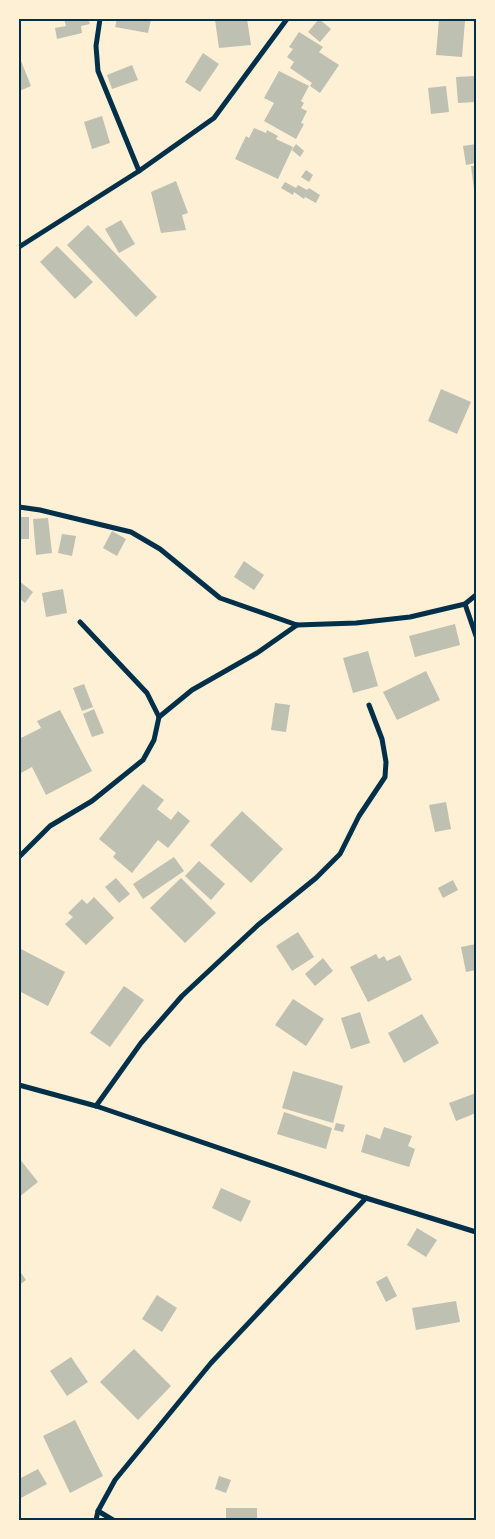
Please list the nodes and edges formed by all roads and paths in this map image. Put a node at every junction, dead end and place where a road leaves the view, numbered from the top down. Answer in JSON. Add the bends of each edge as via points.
{"nodes":[{"id":1,"x":100,"y":19,"type":"edge"},
{"id":2,"x":286,"y":19,"type":"edge"},
{"id":3,"x":138,"y":171,"type":"junction"},
{"id":4,"x":19,"y":247,"type":"edge"},
{"id":5,"x":19,"y":507,"type":"edge"},
{"id":6,"x":476,"y":594,"type":"edge"},
{"id":7,"x":465,"y":604,"type":"junction"},
{"id":8,"x":80,"y":622,"type":"dead end"},
{"id":9,"x":297,"y":625,"type":"junction"},
{"id":10,"x":476,"y":636,"type":"edge"},
{"id":11,"x":369,"y":705,"type":"dead end"},
{"id":12,"x":159,"y":718,"type":"junction"},
{"id":13,"x":19,"y":857,"type":"edge"},
{"id":14,"x":19,"y":1085,"type":"edge"},
{"id":15,"x":96,"y":1106,"type":"junction"},
{"id":16,"x":366,"y":1198,"type":"junction"},
{"id":17,"x":476,"y":1232,"type":"edge"},
{"id":18,"x":98,"y":1511,"type":"junction"},
{"id":19,"x":96,"y":1520,"type":"edge"},
{"id":20,"x":113,"y":1520,"type":"edge"}],
"edges":[{"from":1,"to":3,"type":"street","via":[[96,46],[98,71]]},
{"from":2,"to":3,"type":"street","via":[[214,118]]},
{"from":3,"to":4,"type":"street"},
{"from":5,"to":9,"type":"street","via":[[131,532],[160,549],[220,598]]},
{"from":6,"to":7,"type":"street"},
{"from":7,"to":9,"type":"street","via":[[410,617]]},
{"from":7,"to":10,"type":"street"},
{"from":8,"to":12,"type":"street","via":[[147,693]]},
{"from":9,"to":12,"type":"street","via":[[257,654],[192,690]]},
{"from":11,"to":15,"type":"street","via":[[382,738],[386,762],[384,777],[340,854],[182,996],[140,1043]]},
{"from":12,"to":13,"type":"street","via":[[154,740],[142,760],[92,801],[50,826]]},
{"from":14,"to":15,"type":"street"},
{"from":15,"to":16,"type":"street"},
{"from":16,"to":17,"type":"street"},
{"from":16,"to":18,"type":"street","via":[[211,1363],[115,1480]]},
{"from":18,"to":19,"type":"street"},
{"from":18,"to":20,"type":"street"}]}
